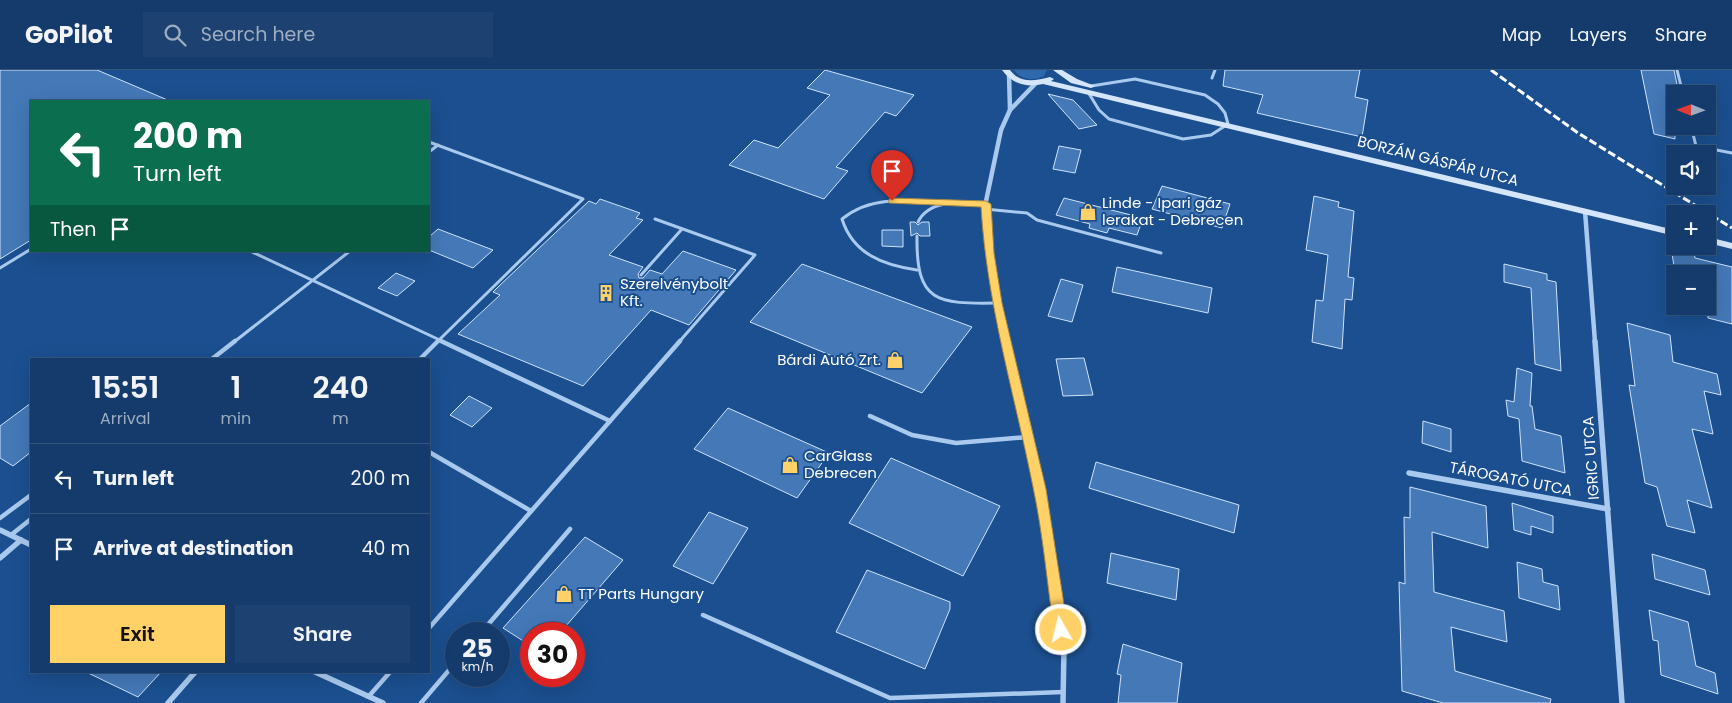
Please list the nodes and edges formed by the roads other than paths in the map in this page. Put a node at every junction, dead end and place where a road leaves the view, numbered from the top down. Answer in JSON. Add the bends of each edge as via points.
{"nodes":[{"id":1,"x":1056,"y":70,"type":"edge"},
{"id":2,"x":1215,"y":70,"type":"edge"},
{"id":3,"x":1677,"y":70,"type":"edge"},
{"id":4,"x":1006,"y":71,"type":"edge"},
{"id":5,"x":1212,"y":78,"type":"dead end"},
{"id":6,"x":1044,"y":82,"type":"junction"},
{"id":7,"x":1035,"y":84,"type":"junction"},
{"id":8,"x":1681,"y":85,"type":"edge"},
{"id":9,"x":1089,"y":89,"type":"junction"},
{"id":10,"x":1010,"y":110,"type":"junction"},
{"id":11,"x":1228,"y":124,"type":"junction"},
{"id":12,"x":1693,"y":135,"type":"edge"},
{"id":13,"x":430,"y":142,"type":"edge"},
{"id":14,"x":438,"y":144,"type":"junction"},
{"id":15,"x":430,"y":151,"type":"edge"},
{"id":16,"x":1732,"y":153,"type":"edge"},
{"id":17,"x":946,"y":204,"type":"junction"},
{"id":18,"x":986,"y":206,"type":"junction"},
{"id":19,"x":1585,"y":211,"type":"junction"},
{"id":20,"x":655,"y":219,"type":"dead end"},
{"id":21,"x":918,"y":222,"type":"dead end"},
{"id":22,"x":682,"y":229,"type":"junction"},
{"id":23,"x":1666,"y":231,"type":"edge"},
{"id":24,"x":917,"y":236,"type":"dead end"},
{"id":25,"x":1716,"y":242,"type":"edge"},
{"id":26,"x":1732,"y":246,"type":"edge"},
{"id":27,"x":30,"y":250,"type":"edge"},
{"id":28,"x":252,"y":252,"type":"edge"},
{"id":29,"x":349,"y":252,"type":"edge"},
{"id":30,"x":1162,"y":253,"type":"dead end"},
{"id":31,"x":0,"y":268,"type":"edge"},
{"id":32,"x":917,"y":270,"type":"junction"},
{"id":33,"x":641,"y":275,"type":"dead end"},
{"id":34,"x":314,"y":282,"type":"junction"},
{"id":35,"x":997,"y":303,"type":"junction"},
{"id":36,"x":438,"y":340,"type":"junction"},
{"id":37,"x":213,"y":358,"type":"edge"},
{"id":38,"x":421,"y":358,"type":"edge"},
{"id":39,"x":870,"y":416,"type":"dead end"},
{"id":40,"x":610,"y":421,"type":"junction"},
{"id":41,"x":1028,"y":436,"type":"junction"},
{"id":42,"x":430,"y":453,"type":"edge"},
{"id":43,"x":1409,"y":473,"type":"dead end"},
{"id":44,"x":30,"y":496,"type":"edge"},
{"id":45,"x":1608,"y":510,"type":"junction"},
{"id":46,"x":531,"y":511,"type":"junction"},
{"id":47,"x":0,"y":518,"type":"edge"},
{"id":48,"x":30,"y":520,"type":"edge"},
{"id":49,"x":570,"y":529,"type":"dead end"},
{"id":50,"x":0,"y":530,"type":"edge"},
{"id":51,"x":11,"y":535,"type":"junction"},
{"id":52,"x":21,"y":540,"type":"junction"},
{"id":53,"x":30,"y":544,"type":"edge"},
{"id":54,"x":0,"y":558,"type":"edge"},
{"id":55,"x":703,"y":615,"type":"dead end"},
{"id":56,"x":490,"y":622,"type":"edge"},
{"id":57,"x":430,"y":627,"type":"edge"},
{"id":58,"x":194,"y":673,"type":"edge"},
{"id":59,"x":317,"y":673,"type":"edge"},
{"id":60,"x":389,"y":673,"type":"edge"},
{"id":61,"x":445,"y":675,"type":"edge"},
{"id":62,"x":1063,"y":692,"type":"junction"},
{"id":63,"x":369,"y":696,"type":"junction"},
{"id":64,"x":953,"y":700,"type":"edge"},
{"id":65,"x":168,"y":703,"type":"edge"},
{"id":66,"x":383,"y":703,"type":"edge"},
{"id":67,"x":421,"y":703,"type":"edge"},
{"id":68,"x":1063,"y":703,"type":"edge"},
{"id":69,"x":1622,"y":703,"type":"edge"}],
"edges":[{"from":1,"to":6,"type":"street"},
{"from":1,"to":9,"type":"street","name":"BORZÁN GÁSPÁR UTCA"},
{"from":2,"to":5,"type":"lane"},
{"from":3,"to":8,"type":"lane"},
{"from":4,"to":7,"type":"street","via":[[1024,83]]},
{"from":4,"to":10,"type":"street"},
{"from":6,"to":7,"type":"street"},
{"from":6,"to":9,"type":"street","name":"BORZÁN GÁSPÁR UTCA"},
{"from":7,"to":10,"type":"street"},
{"from":9,"to":11,"type":"street","name":"BORZÁN GÁSPÁR UTCA"},
{"from":9,"to":11,"type":"lane","via":[[1135,79],[1205,96],[1222,109]]},
{"from":9,"to":11,"type":"lane","via":[[1099,110],[1109,119],[1183,139],[1211,135]]},
{"from":10,"to":18,"type":"street","via":[[995,153]]},
{"from":11,"to":19,"type":"street","name":"BORZÁN GÁSPÁR UTCA"},
{"from":12,"to":16,"type":"lane","via":[[1696,146]]},
{"from":13,"to":14,"type":"lane"},
{"from":14,"to":15,"type":"lane"},
{"from":14,"to":36,"type":"lane","via":[[583,199]]},
{"from":17,"to":18,"type":"lane"},
{"from":17,"to":21,"type":"lane","via":[[928,210]]},
{"from":17,"to":32,"type":"lane","via":[[876,201],[861,204],[842,219],[844,231],[872,258],[896,267]]},
{"from":18,"to":30,"type":"lane","via":[[1027,213],[1037,220]]},
{"from":18,"to":35,"type":"street"},
{"from":19,"to":23,"type":"street","name":"BORZÁN GÁSPÁR UTCA"},
{"from":19,"to":45,"type":"street","name":"IGRIC UTCA"},
{"from":20,"to":22,"type":"lane"},
{"from":22,"to":33,"type":"lane"},
{"from":22,"to":40,"type":"lane","via":[[755,255]]},
{"from":24,"to":32,"type":"lane"},
{"from":25,"to":26,"type":"street"},
{"from":27,"to":31,"type":"lane"},
{"from":28,"to":34,"type":"lane"},
{"from":29,"to":34,"type":"lane"},
{"from":32,"to":35,"type":"lane","via":[[923,286],[936,298],[948,302]]},
{"from":34,"to":36,"type":"lane"},
{"from":34,"to":37,"type":"lane"},
{"from":35,"to":41,"type":"street"},
{"from":36,"to":38,"type":"lane"},
{"from":36,"to":40,"type":"lane"},
{"from":39,"to":41,"type":"lane","via":[[912,435],[956,443]]},
{"from":40,"to":46,"type":"lane"},
{"from":41,"to":62,"type":"street","via":[[1040,489],[1064,648]]},
{"from":42,"to":46,"type":"lane"},
{"from":43,"to":45,"type":"street","name":"TÁROGATÓ UTCA"},
{"from":44,"to":47,"type":"lane"},
{"from":45,"to":69,"type":"street","name":"IGRIC UTCA"},
{"from":46,"to":57,"type":"lane"},
{"from":48,"to":51,"type":"lane"},
{"from":49,"to":56,"type":"lane"},
{"from":50,"to":51,"type":"street"},
{"from":51,"to":52,"type":"street"},
{"from":52,"to":53,"type":"street"},
{"from":52,"to":54,"type":"street"},
{"from":55,"to":64,"type":"lane","via":[[890,698]]},
{"from":58,"to":65,"type":"street"},
{"from":59,"to":63,"type":"street"},
{"from":60,"to":63,"type":"lane"},
{"from":61,"to":67,"type":"lane"},
{"from":62,"to":64,"type":"lane"},
{"from":62,"to":68,"type":"street"},
{"from":63,"to":66,"type":"street"}]}
